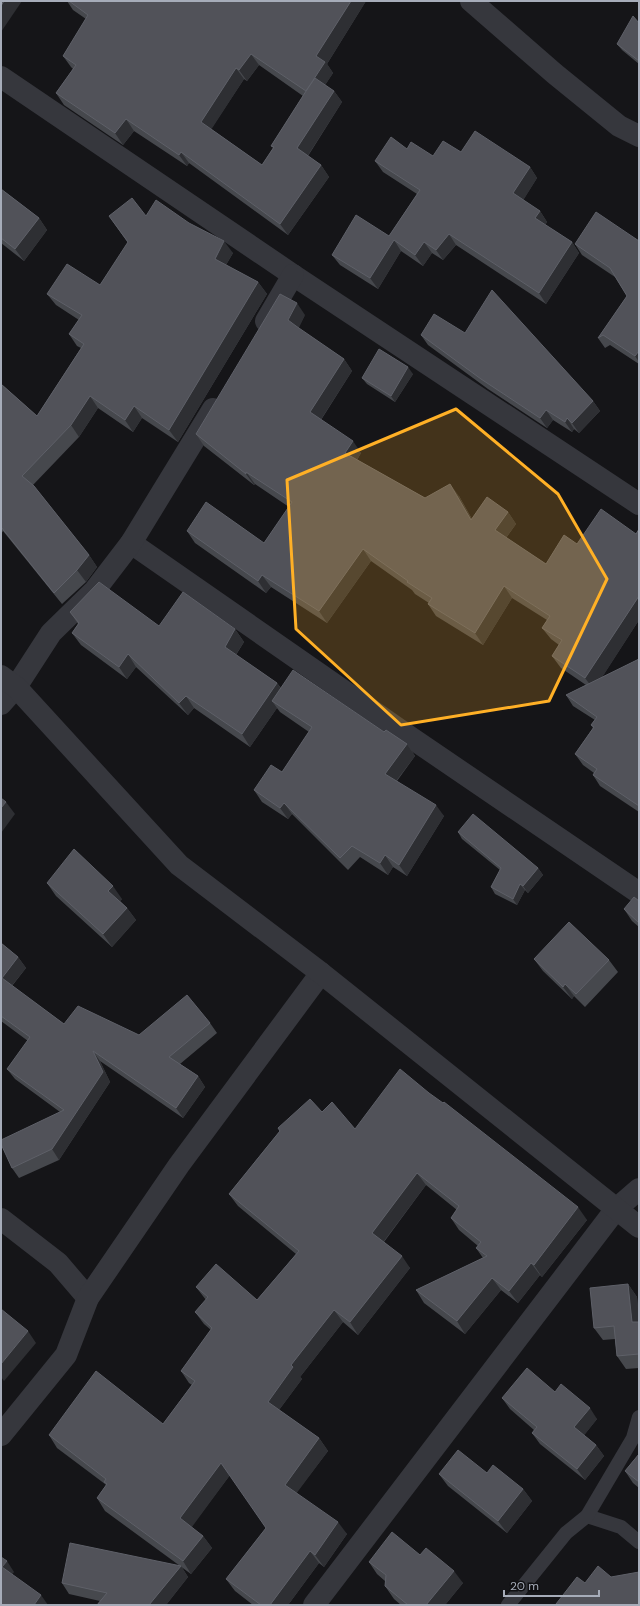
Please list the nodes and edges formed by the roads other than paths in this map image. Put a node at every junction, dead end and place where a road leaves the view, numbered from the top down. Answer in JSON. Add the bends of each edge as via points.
{"nodes":[{"id":1,"x":476,"y":2,"type":"edge"},
{"id":2,"x":1,"y":77,"type":"edge"},
{"id":3,"x":639,"y":136,"type":"edge"},
{"id":4,"x":294,"y":275,"type":"junction"},
{"id":5,"x":257,"y":336,"type":"edge"},
{"id":6,"x":224,"y":390,"type":"edge"},
{"id":7,"x":639,"y":504,"type":"edge"},
{"id":8,"x":131,"y":543,"type":"junction"},
{"id":9,"x":8,"y":682,"type":"edge"},
{"id":10,"x":1,"y":704,"type":"edge"},
{"id":11,"x":639,"y":893,"type":"edge"},
{"id":12,"x":321,"y":973,"type":"junction"},
{"id":13,"x":639,"y":1189,"type":"edge"},
{"id":14,"x":616,"y":1209,"type":"junction"},
{"id":15,"x":1,"y":1219,"type":"edge"},
{"id":16,"x":639,"y":1228,"type":"edge"},
{"id":17,"x":88,"y":1298,"type":"junction"},
{"id":18,"x":639,"y":1417,"type":"edge"},
{"id":19,"x":1,"y":1435,"type":"edge"},
{"id":20,"x":587,"y":1516,"type":"junction"},
{"id":21,"x":639,"y":1542,"type":"edge"},
{"id":22,"x":314,"y":1605,"type":"edge"},
{"id":23,"x":508,"y":1605,"type":"edge"}],
"edges":[{"from":1,"to":3,"type":"street","via":[[555,74],[619,126]]},
{"from":2,"to":4,"type":"street"},
{"from":4,"to":5,"type":"street"},
{"from":4,"to":7,"type":"street"},
{"from":6,"to":8,"type":"street"},
{"from":8,"to":9,"type":"street","via":[[95,590],[51,633]]},
{"from":8,"to":11,"type":"street"},
{"from":9,"to":10,"type":"street"},
{"from":9,"to":12,"type":"street","via":[[179,865]]},
{"from":12,"to":14,"type":"street"},
{"from":12,"to":17,"type":"street","via":[[179,1165]]},
{"from":13,"to":14,"type":"street"},
{"from":14,"to":16,"type":"street"},
{"from":14,"to":22,"type":"street"},
{"from":15,"to":17,"type":"street","via":[[58,1263]]},
{"from":17,"to":19,"type":"street","via":[[66,1355]]},
{"from":18,"to":20,"type":"lane","via":[[633,1438]]},
{"from":20,"to":21,"type":"lane","via":[[621,1527]]},
{"from":20,"to":23,"type":"lane","via":[[566,1533]]}]}
